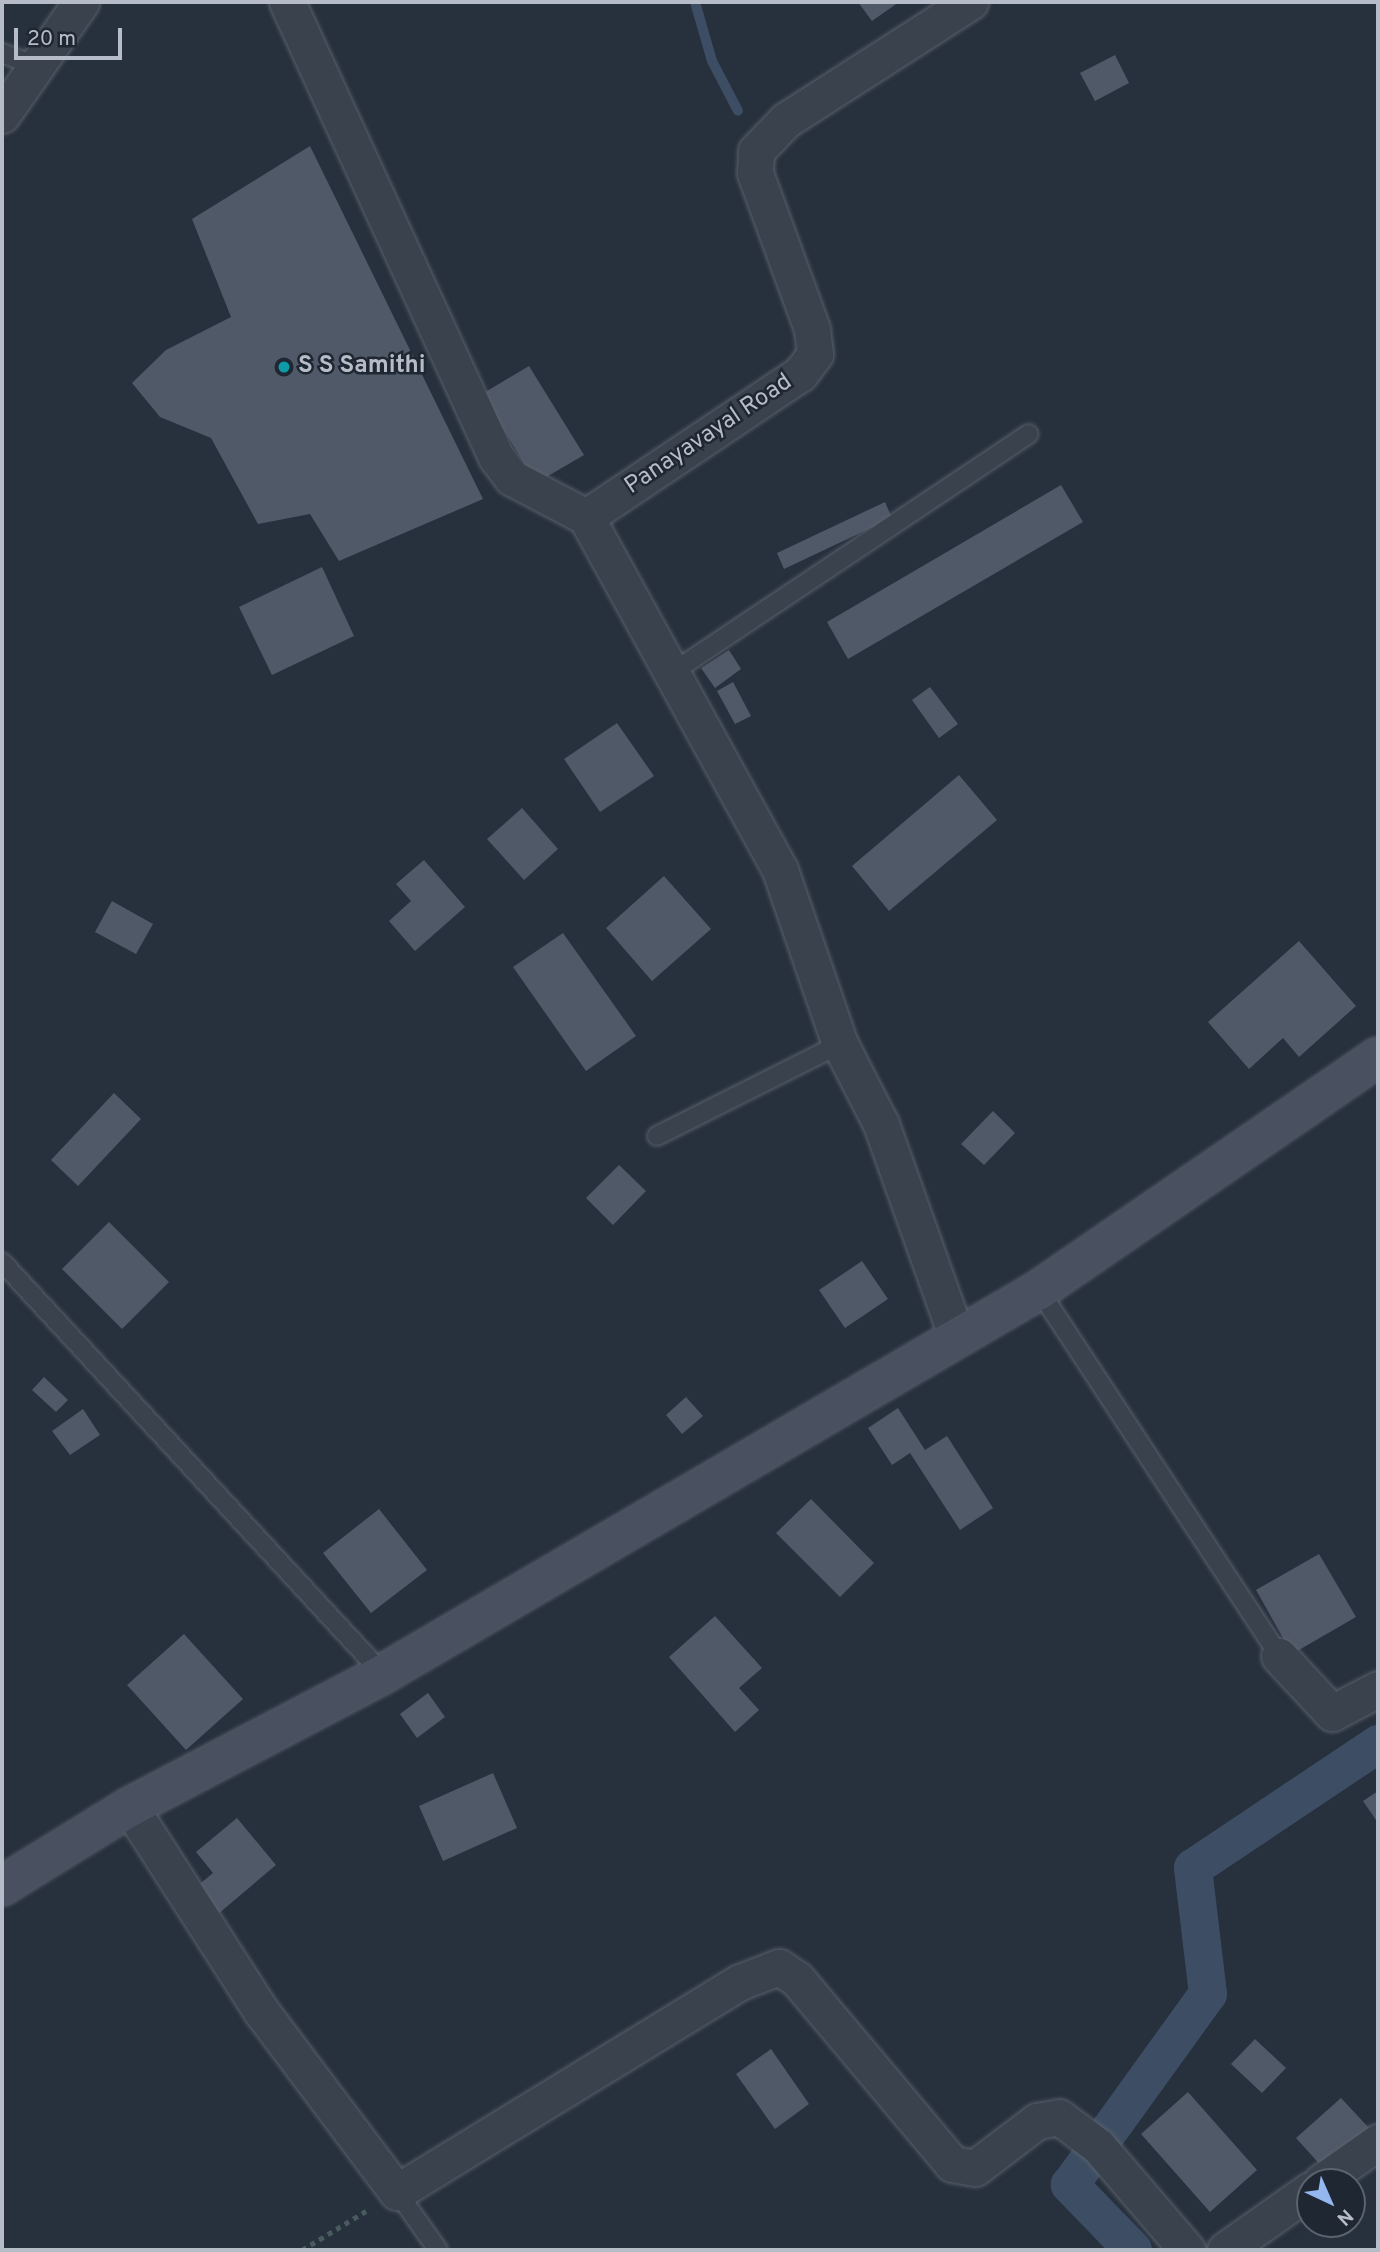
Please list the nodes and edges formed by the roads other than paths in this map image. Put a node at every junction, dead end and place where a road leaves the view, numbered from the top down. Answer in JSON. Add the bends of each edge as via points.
{"nodes":[{"id":1,"x":81,"y":2,"type":"edge"},
{"id":2,"x":288,"y":2,"type":"edge"},
{"id":3,"x":970,"y":2,"type":"edge"},
{"id":4,"x":2,"y":53,"type":"edge"},
{"id":5,"x":36,"y":66,"type":"junction"},
{"id":6,"x":2,"y":115,"type":"edge"},
{"id":7,"x":1029,"y":434,"type":"dead end"},
{"id":8,"x":586,"y":517,"type":"junction"},
{"id":9,"x":673,"y":673,"type":"junction"},
{"id":10,"x":840,"y":1044,"type":"junction"},
{"id":11,"x":1378,"y":1057,"type":"edge"},
{"id":12,"x":657,"y":1136,"type":"dead end"},
{"id":13,"x":2,"y":1262,"type":"edge"},
{"id":14,"x":1039,"y":1290,"type":"junction"},
{"id":15,"x":956,"y":1335,"type":"junction"},
{"id":16,"x":1279,"y":1656,"type":"joint"},
{"id":17,"x":383,"y":1674,"type":"junction"},
{"id":18,"x":1378,"y":1689,"type":"edge"},
{"id":19,"x":130,"y":1807,"type":"junction"},
{"id":20,"x":2,"y":1886,"type":"edge"},
{"id":21,"x":1378,"y":2142,"type":"edge"},
{"id":22,"x":1341,"y":2168,"type":"edge"},
{"id":23,"x":397,"y":2192,"type":"junction"},
{"id":24,"x":1296,"y":2200,"type":"edge"},
{"id":25,"x":438,"y":2250,"type":"edge"},
{"id":26,"x":1187,"y":2250,"type":"edge"},
{"id":27,"x":1225,"y":2250,"type":"edge"}],
"edges":[{"from":1,"to":5,"type":"street"},
{"from":2,"to":8,"type":"street","via":[[496,457],[512,478]]},
{"from":3,"to":8,"type":"street","name":"Panayavayal Road","via":[[786,120],[756,151],[755,173],[812,329],[815,354],[800,374]]},
{"from":4,"to":5,"type":"lane"},
{"from":5,"to":6,"type":"street"},
{"from":7,"to":9,"type":"lane"},
{"from":8,"to":9,"type":"street"},
{"from":9,"to":10,"type":"street","via":[[780,870]]},
{"from":10,"to":12,"type":"lane"},
{"from":10,"to":15,"type":"street","via":[[881,1124]]},
{"from":11,"to":14,"type":"street"},
{"from":13,"to":17,"type":"lane"},
{"from":14,"to":15,"type":"street"},
{"from":14,"to":16,"type":"lane"},
{"from":15,"to":17,"type":"street"},
{"from":16,"to":18,"type":"street","via":[[1332,1713]]},
{"from":17,"to":19,"type":"street"},
{"from":19,"to":20,"type":"street"},
{"from":19,"to":23,"type":"street","via":[[261,2011]]},
{"from":21,"to":22,"type":"street"},
{"from":23,"to":25,"type":"lane"},
{"from":23,"to":26,"type":"street","via":[[740,1982],[779,1967],[797,1979],[952,2164],[975,2168],[1037,2121],[1059,2118],[1091,2139]]},
{"from":24,"to":27,"type":"street"}]}
